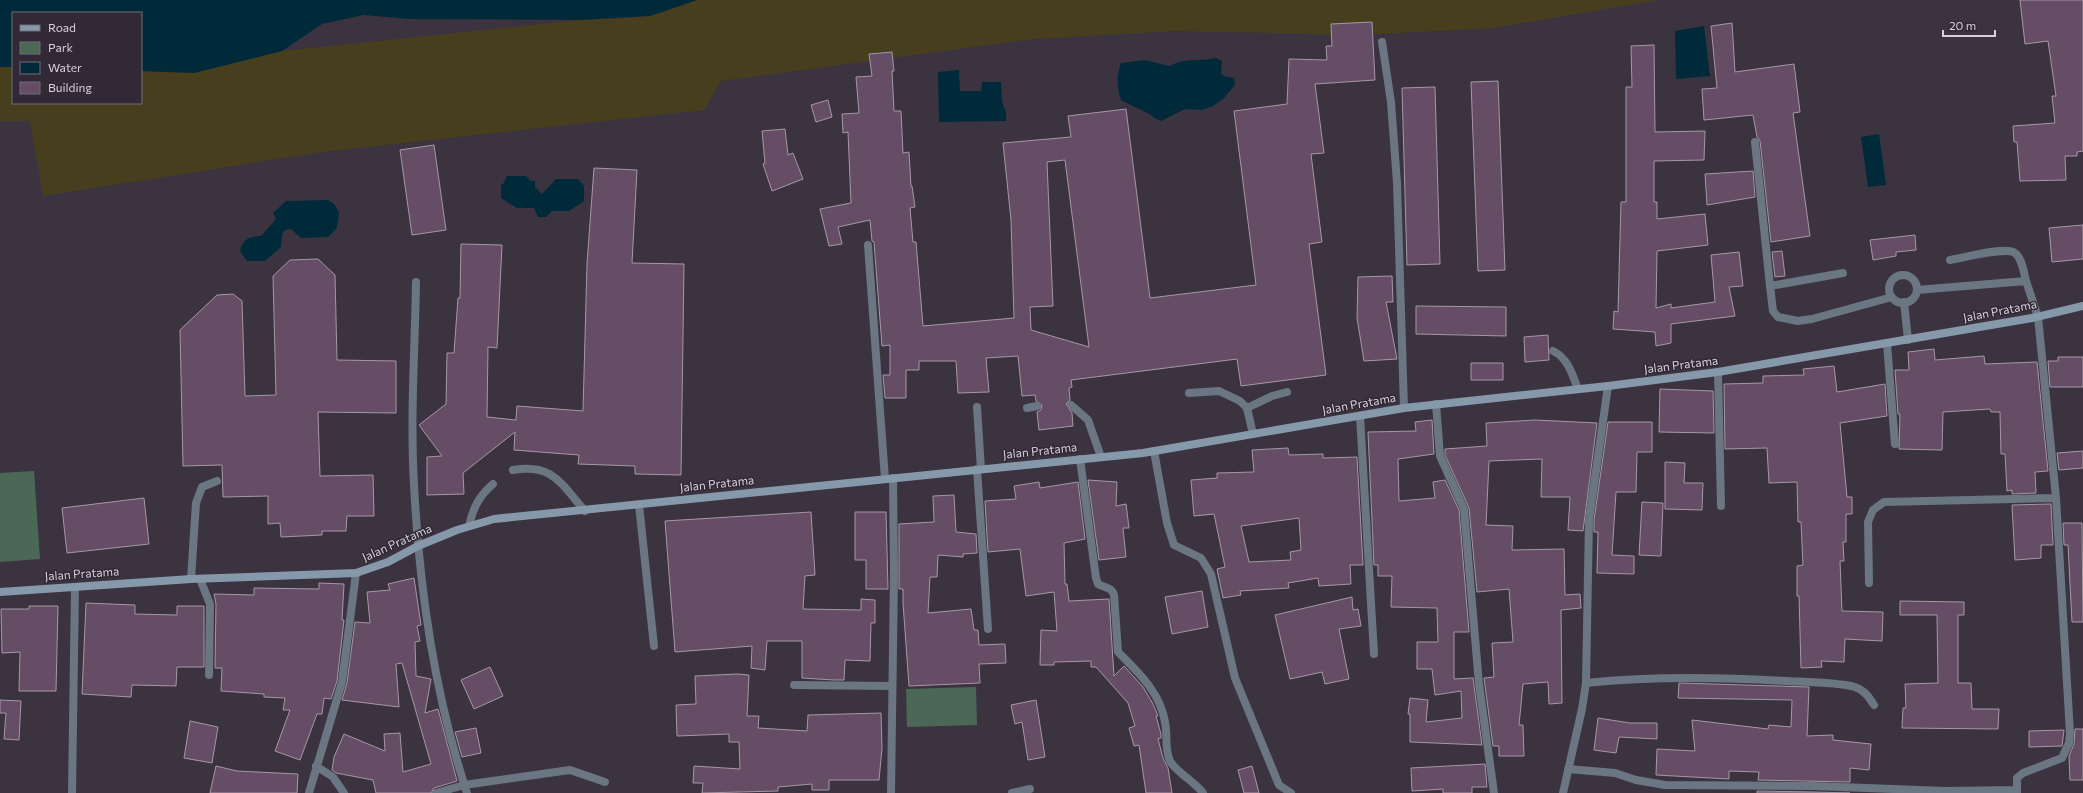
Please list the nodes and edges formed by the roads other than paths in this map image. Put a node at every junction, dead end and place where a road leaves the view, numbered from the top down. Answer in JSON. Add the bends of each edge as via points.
{"nodes":[{"id":1,"x":1382,"y":42,"type":"dead end"},
{"id":2,"x":1755,"y":142,"type":"dead end"},
{"id":3,"x":868,"y":246,"type":"dead end"},
{"id":4,"x":1950,"y":260,"type":"dead end"},
{"id":5,"x":1842,"y":273,"type":"dead end"},
{"id":6,"x":2026,"y":281,"type":"junction"},
{"id":7,"x":416,"y":282,"type":"dead end"},
{"id":8,"x":1770,"y":286,"type":"junction"},
{"id":9,"x":1917,"y":290,"type":"junction"},
{"id":10,"x":1892,"y":297,"type":"junction"},
{"id":11,"x":1904,"y":302,"type":"junction"},
{"id":12,"x":2083,"y":306,"type":"edge"},
{"id":13,"x":2038,"y":317,"type":"junction"},
{"id":14,"x":1908,"y":340,"type":"junction"},
{"id":15,"x":1887,"y":344,"type":"junction"},
{"id":16,"x":1553,"y":351,"type":"dead end"},
{"id":17,"x":1718,"y":372,"type":"junction"},
{"id":18,"x":1608,"y":386,"type":"junction"},
{"id":19,"x":1578,"y":390,"type":"junction"},
{"id":20,"x":1287,"y":392,"type":"dead end"},
{"id":21,"x":1189,"y":393,"type":"dead end"},
{"id":22,"x":1436,"y":404,"type":"junction"},
{"id":23,"x":1071,"y":405,"type":"dead end"},
{"id":24,"x":1037,"y":406,"type":"dead end"},
{"id":25,"x":977,"y":407,"type":"dead end"},
{"id":26,"x":1027,"y":408,"type":"dead end"},
{"id":27,"x":1247,"y":408,"type":"junction"},
{"id":28,"x":1404,"y":408,"type":"junction"},
{"id":29,"x":1360,"y":416,"type":"junction"},
{"id":30,"x":1253,"y":434,"type":"junction"},
{"id":31,"x":1895,"y":444,"type":"dead end"},
{"id":32,"x":1154,"y":451,"type":"junction"},
{"id":33,"x":1101,"y":457,"type":"junction"},
{"id":34,"x":1080,"y":459,"type":"junction"},
{"id":35,"x":979,"y":469,"type":"junction"},
{"id":36,"x":513,"y":470,"type":"dead end"},
{"id":37,"x":889,"y":478,"type":"junction"},
{"id":38,"x":217,"y":481,"type":"dead end"},
{"id":39,"x":493,"y":484,"type":"dead end"},
{"id":40,"x":2056,"y":498,"type":"junction"},
{"id":41,"x":639,"y":505,"type":"junction"},
{"id":42,"x":1721,"y":506,"type":"dead end"},
{"id":43,"x":585,"y":511,"type":"junction"},
{"id":44,"x":469,"y":526,"type":"junction"},
{"id":45,"x":418,"y":546,"type":"junction"},
{"id":46,"x":356,"y":573,"type":"junction"},
{"id":47,"x":191,"y":579,"type":"junction"},
{"id":48,"x":200,"y":579,"type":"junction"},
{"id":49,"x":1869,"y":583,"type":"dead end"},
{"id":50,"x":75,"y":587,"type":"junction"},
{"id":51,"x":0,"y":592,"type":"edge"},
{"id":52,"x":988,"y":629,"type":"dead end"},
{"id":53,"x":654,"y":646,"type":"dead end"},
{"id":54,"x":1374,"y":654,"type":"dead end"},
{"id":55,"x":210,"y":675,"type":"dead end"},
{"id":56,"x":1586,"y":683,"type":"junction"},
{"id":57,"x":794,"y":685,"type":"dead end"},
{"id":58,"x":891,"y":686,"type":"junction"},
{"id":59,"x":1874,"y":705,"type":"dead end"},
{"id":60,"x":316,"y":766,"type":"junction"},
{"id":61,"x":1568,"y":769,"type":"junction"},
{"id":62,"x":605,"y":782,"type":"dead end"},
{"id":63,"x":466,"y":789,"type":"edge"},
{"id":64,"x":1030,"y":789,"type":"dead end"},
{"id":65,"x":2016,"y":792,"type":"edge"},
{"id":66,"x":72,"y":793,"type":"edge"},
{"id":67,"x":309,"y":793,"type":"edge"},
{"id":68,"x":344,"y":793,"type":"edge"},
{"id":69,"x":436,"y":793,"type":"edge"},
{"id":70,"x":891,"y":793,"type":"edge"},
{"id":71,"x":1012,"y":793,"type":"edge"},
{"id":72,"x":1203,"y":793,"type":"edge"},
{"id":73,"x":1291,"y":793,"type":"edge"},
{"id":74,"x":1494,"y":793,"type":"edge"},
{"id":75,"x":1563,"y":793,"type":"edge"}],
"edges":[{"from":1,"to":28,"type":"street","via":[[1391,102],[1397,183]]},
{"from":2,"to":8,"type":"street"},
{"from":3,"to":37,"type":"street"},
{"from":4,"to":6,"type":"street","via":[[2002,250],[2011,251],[2018,256]]},
{"from":5,"to":8,"type":"street"},
{"from":6,"to":9,"type":"street"},
{"from":6,"to":13,"type":"street"},
{"from":7,"to":45,"type":"street","via":[[413,450]]},
{"from":8,"to":10,"type":"street","via":[[1773,311],[1778,317],[1798,321]]},
{"from":9,"to":10,"type":"street","via":[[1912,278],[1901,275],[1891,282],[1889,289]]},
{"from":9,"to":11,"type":"street","via":[[1915,296]]},
{"from":10,"to":11,"type":"street"},
{"from":11,"to":14,"type":"street"},
{"from":12,"to":13,"type":"street","name":"Jalan Pratama"},
{"from":13,"to":14,"type":"street","name":"Jalan Pratama"},
{"from":13,"to":40,"type":"street"},
{"from":14,"to":15,"type":"street","name":"Jalan Pratama"},
{"from":15,"to":17,"type":"street","name":"Jalan Pratama"},
{"from":15,"to":31,"type":"street"},
{"from":16,"to":19,"type":"street","via":[[1564,358]]},
{"from":17,"to":18,"type":"street","name":"Jalan Pratama"},
{"from":17,"to":42,"type":"street"},
{"from":18,"to":19,"type":"street","name":"Jalan Pratama"},
{"from":18,"to":56,"type":"street","via":[[1589,520]]},
{"from":19,"to":22,"type":"street","name":"Jalan Pratama"},
{"from":20,"to":27,"type":"street"},
{"from":21,"to":27,"type":"street","via":[[1219,391],[1240,401]]},
{"from":22,"to":28,"type":"street","name":"Jalan Pratama"},
{"from":22,"to":74,"type":"street","via":[[1440,456],[1464,509],[1479,684]]},
{"from":23,"to":33,"type":"street","via":[[1088,420]]},
{"from":24,"to":26,"type":"street"},
{"from":25,"to":35,"type":"street"},
{"from":27,"to":30,"type":"street"},
{"from":28,"to":29,"type":"street","name":"Jalan Pratama"},
{"from":29,"to":30,"type":"street","name":"Jalan Pratama"},
{"from":29,"to":54,"type":"street"},
{"from":30,"to":32,"type":"street","name":"Jalan Pratama"},
{"from":32,"to":33,"type":"street","name":"Jalan Pratama"},
{"from":32,"to":73,"type":"street","via":[[1167,523],[1174,546],[1200,558],[1211,574],[1235,678],[1279,785]]},
{"from":33,"to":34,"type":"street","name":"Jalan Pratama"},
{"from":34,"to":35,"type":"street","name":"Jalan Pratama"},
{"from":34,"to":72,"type":"street","via":[[1096,578],[1098,584],[1113,591],[1118,652],[1154,692],[1166,721],[1167,747],[1171,763]]},
{"from":35,"to":37,"type":"street","name":"Jalan Pratama"},
{"from":35,"to":52,"type":"street"},
{"from":36,"to":43,"type":"street","via":[[533,468],[552,474]]},
{"from":37,"to":41,"type":"street","name":"Jalan Pratama"},
{"from":37,"to":58,"type":"street","via":[[894,574]]},
{"from":38,"to":47,"type":"street","via":[[202,487],[196,503]]},
{"from":39,"to":44,"type":"street","via":[[476,502]]},
{"from":40,"to":49,"type":"street","via":[[1884,502],[1873,510],[1868,522]]},
{"from":40,"to":65,"type":"street","via":[[2069,743],[2062,758],[2020,775]]},
{"from":41,"to":43,"type":"street","name":"Jalan Pratama"},
{"from":41,"to":53,"type":"street"},
{"from":43,"to":44,"type":"street","name":"Jalan Pratama","via":[[494,519]]},
{"from":44,"to":45,"type":"street","name":"Jalan Pratama"},
{"from":45,"to":46,"type":"street","name":"Jalan Pratama","via":[[388,562]]},
{"from":45,"to":63,"type":"street","via":[[444,714]]},
{"from":46,"to":48,"type":"street","name":"Jalan Pratama"},
{"from":46,"to":60,"type":"street","via":[[342,682]]},
{"from":47,"to":48,"type":"street","name":"Jalan Pratama"},
{"from":47,"to":50,"type":"street","name":"Jalan Pratama"},
{"from":48,"to":55,"type":"street","via":[[210,604]]},
{"from":50,"to":51,"type":"street","name":"Jalan Pratama"},
{"from":50,"to":66,"type":"street"},
{"from":56,"to":59,"type":"street","via":[[1611,680],[1720,678],[1806,682],[1853,687],[1867,694]]},
{"from":56,"to":61,"type":"street"},
{"from":57,"to":58,"type":"street"},
{"from":58,"to":70,"type":"street"},
{"from":60,"to":67,"type":"street"},
{"from":60,"to":68,"type":"street","via":[[332,777]]},
{"from":61,"to":65,"type":"street","via":[[1615,773],[1665,785]]},
{"from":61,"to":75,"type":"street"},
{"from":62,"to":63,"type":"street","via":[[570,770]]},
{"from":63,"to":69,"type":"street"},
{"from":64,"to":71,"type":"street"}]}
